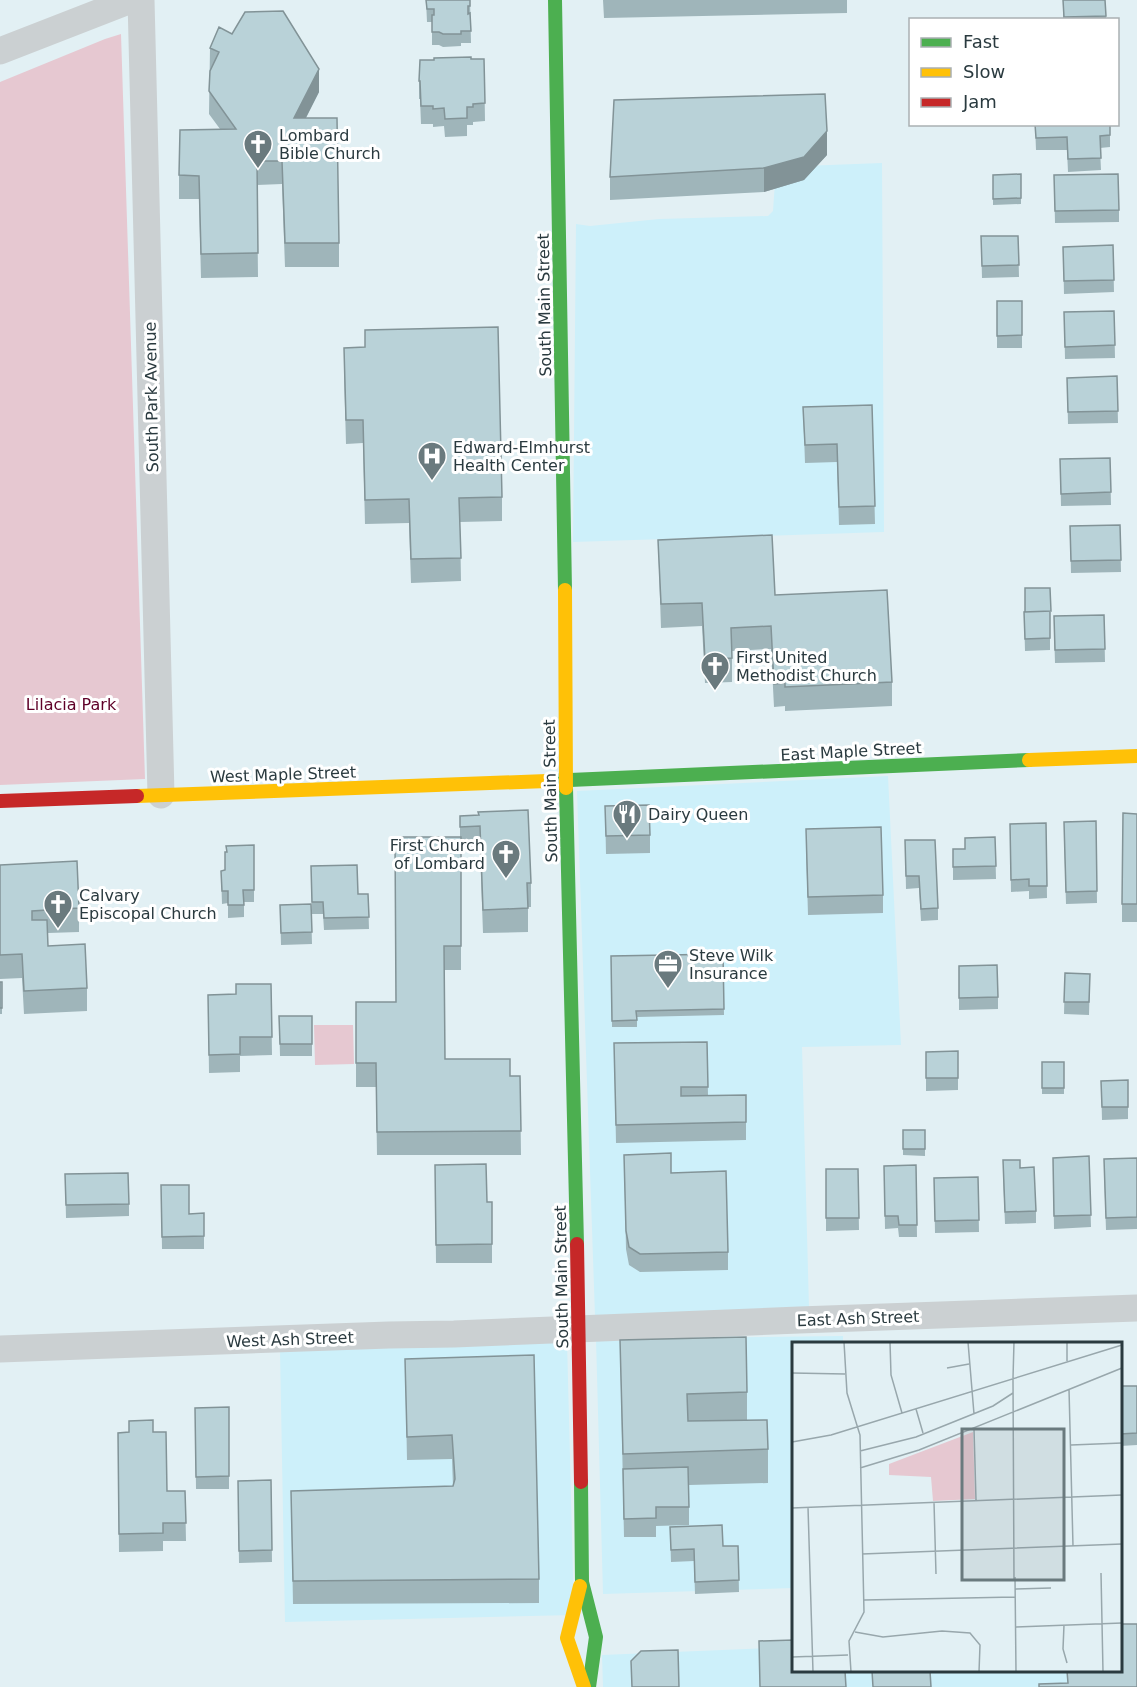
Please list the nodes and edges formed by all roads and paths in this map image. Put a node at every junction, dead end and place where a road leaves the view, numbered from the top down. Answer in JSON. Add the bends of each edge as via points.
{"nodes":[{"id":1,"x":131,"y":0,"type":"edge"},
{"id":2,"x":141,"y":0,"type":"edge"},
{"id":3,"x":555,"y":0,"type":"edge"},
{"id":4,"x":0,"y":51,"type":"edge"},
{"id":5,"x":1137,"y":756,"type":"edge"},
{"id":6,"x":566,"y":780,"type":"junction"},
{"id":7,"x":161,"y":795,"type":"junction"},
{"id":8,"x":0,"y":801,"type":"edge"},
{"id":9,"x":1137,"y":1308,"type":"edge"},
{"id":10,"x":579,"y":1329,"type":"junction"},
{"id":11,"x":0,"y":1349,"type":"edge"},
{"id":12,"x":582,"y":1582,"type":"junction"},
{"id":13,"x":584,"y":1687,"type":"edge"},
{"id":14,"x":589,"y":1687,"type":"edge"}],
"edges":[{"from":1,"to":4,"type":"street"},
{"from":2,"to":7,"type":"street","name":"South Park Avenue"},
{"from":3,"to":6,"type":"main road","name":"South Main Street"},
{"from":5,"to":6,"type":"main road","name":"East Maple Street"},
{"from":6,"to":7,"type":"main road","name":"West Maple Street"},
{"from":6,"to":10,"type":"main road","name":"South Main Street"},
{"from":7,"to":8,"type":"main road","name":"West Maple Street"},
{"from":9,"to":10,"type":"street","name":"East Ash Street"},
{"from":10,"to":11,"type":"street","name":"West Ash Street"},
{"from":10,"to":12,"type":"main road","name":"South Main Street"},
{"from":12,"to":13,"type":"main road","name":"South Main Street","via":[[567,1638]]},
{"from":12,"to":14,"type":"main road","name":"South Main Street","via":[[596,1637]]}]}
